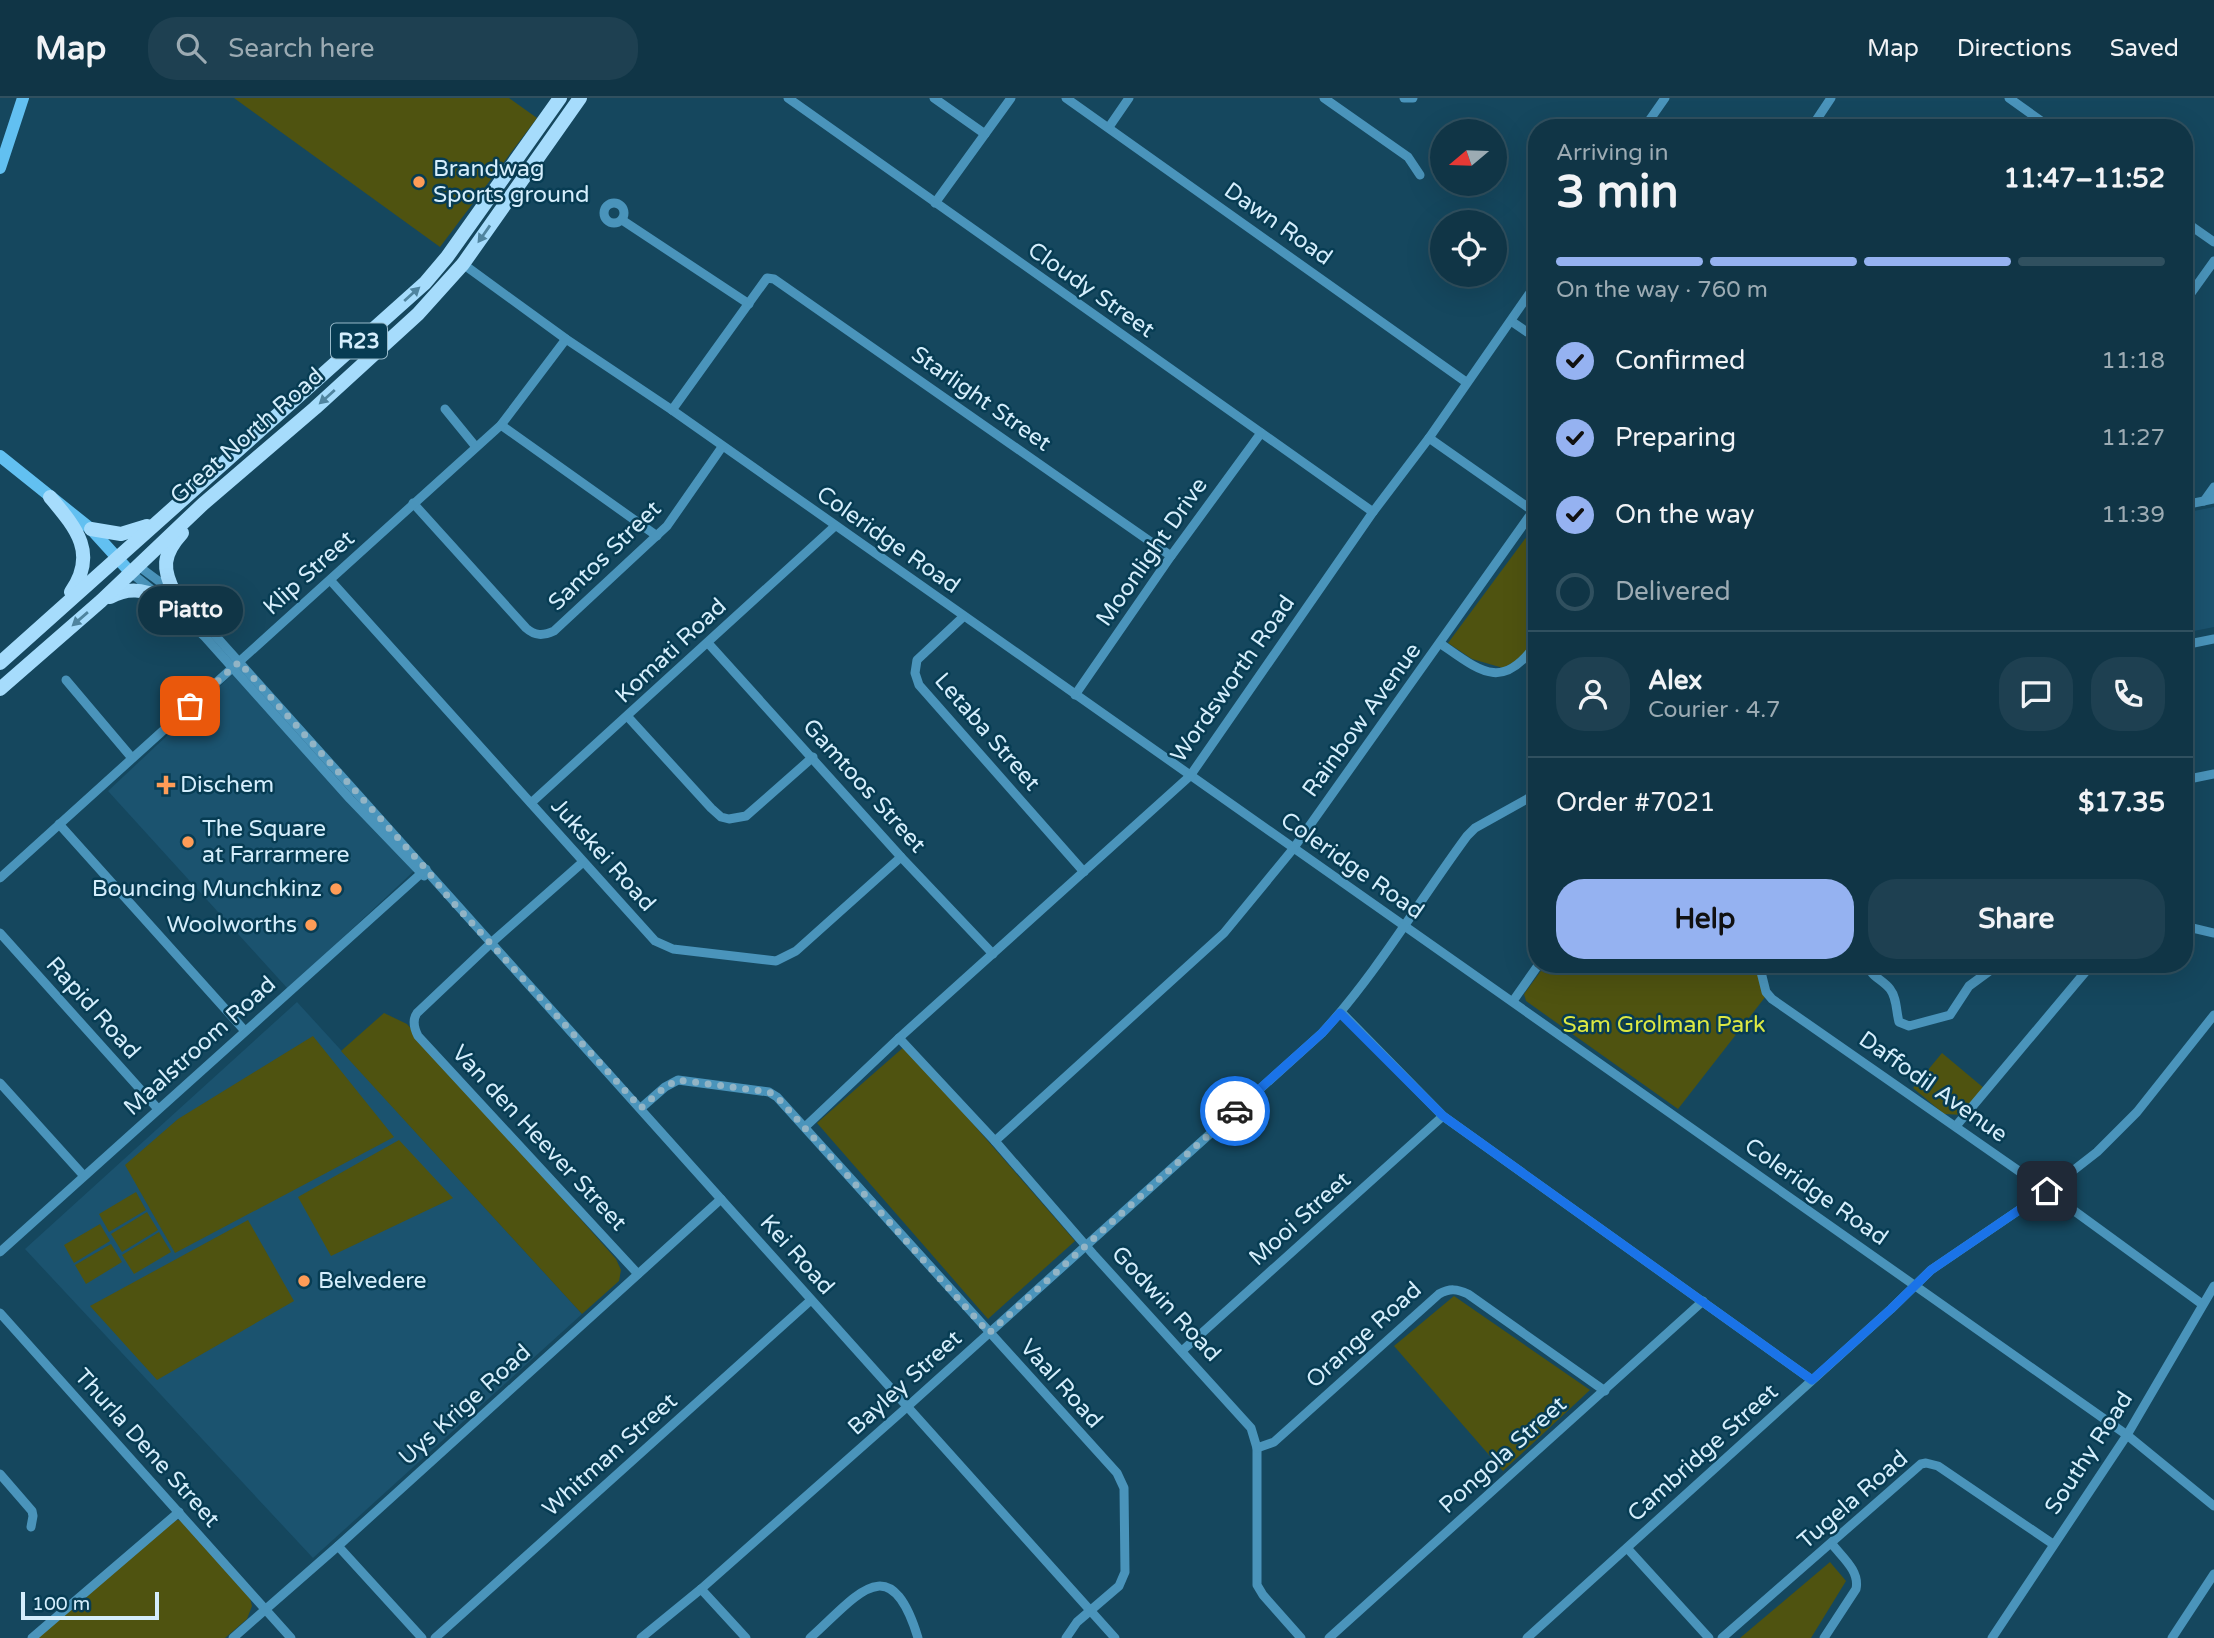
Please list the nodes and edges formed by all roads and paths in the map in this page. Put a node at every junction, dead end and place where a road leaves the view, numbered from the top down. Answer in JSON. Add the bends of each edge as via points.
{"nodes":[{"id":1,"x":23,"y":98,"type":"edge"},
{"id":2,"x":559,"y":98,"type":"edge"},
{"id":3,"x":580,"y":98,"type":"edge"},
{"id":4,"x":788,"y":98,"type":"edge"},
{"id":5,"x":934,"y":98,"type":"edge"},
{"id":6,"x":1011,"y":98,"type":"edge"},
{"id":7,"x":1066,"y":98,"type":"edge"},
{"id":8,"x":1129,"y":98,"type":"edge"},
{"id":9,"x":1324,"y":98,"type":"edge"},
{"id":10,"x":1404,"y":98,"type":"edge"},
{"id":11,"x":1413,"y":98,"type":"edge"},
{"id":12,"x":1665,"y":98,"type":"edge"},
{"id":13,"x":1831,"y":98,"type":"edge"},
{"id":14,"x":2009,"y":98,"type":"edge"},
{"id":15,"x":1650,"y":119,"type":"edge"},
{"id":16,"x":1817,"y":119,"type":"edge"},
{"id":17,"x":2038,"y":119,"type":"edge"},
{"id":18,"x":1109,"y":127,"type":"junction"},
{"id":19,"x":985,"y":134,"type":"junction"},
{"id":20,"x":0,"y":168,"type":"edge"},
{"id":21,"x":1420,"y":175,"type":"dead end"},
{"id":22,"x":935,"y":204,"type":"junction"},
{"id":23,"x":622,"y":220,"type":"dead end"},
{"id":24,"x":2193,"y":227,"type":"edge"},
{"id":25,"x":2214,"y":242,"type":"edge"},
{"id":26,"x":2214,"y":261,"type":"edge"},
{"id":27,"x":463,"y":264,"type":"junction"},
{"id":28,"x":2193,"y":290,"type":"edge"},
{"id":29,"x":1528,"y":296,"type":"edge"},
{"id":30,"x":749,"y":304,"type":"junction"},
{"id":31,"x":1511,"y":321,"type":"junction"},
{"id":32,"x":1528,"y":333,"type":"edge"},
{"id":33,"x":566,"y":339,"type":"junction"},
{"id":34,"x":1466,"y":382,"type":"junction"},
{"id":35,"x":445,"y":409,"type":"dead end"},
{"id":36,"x":672,"y":410,"type":"junction"},
{"id":37,"x":501,"y":425,"type":"junction"},
{"id":38,"x":1261,"y":433,"type":"junction"},
{"id":39,"x":1429,"y":438,"type":"junction"},
{"id":40,"x":477,"y":447,"type":"junction"},
{"id":41,"x":722,"y":447,"type":"junction"},
{"id":42,"x":0,"y":456,"type":"edge"},
{"id":43,"x":2214,"y":487,"type":"edge"},
{"id":44,"x":50,"y":497,"type":"junction"},
{"id":45,"x":2209,"y":500,"type":"edge"},
{"id":46,"x":413,"y":503,"type":"junction"},
{"id":47,"x":203,"y":504,"type":"junction"},
{"id":48,"x":1528,"y":507,"type":"edge"},
{"id":49,"x":1373,"y":512,"type":"junction"},
{"id":50,"x":1528,"y":522,"type":"edge"},
{"id":51,"x":156,"y":523,"type":"junction"},
{"id":52,"x":835,"y":526,"type":"junction"},
{"id":53,"x":91,"y":529,"type":"junction"},
{"id":54,"x":657,"y":536,"type":"junction"},
{"id":55,"x":120,"y":556,"type":"junction"},
{"id":56,"x":1171,"y":556,"type":"junction"},
{"id":57,"x":134,"y":569,"type":"junction"},
{"id":58,"x":331,"y":581,"type":"junction"},
{"id":59,"x":168,"y":596,"type":"junction"},
{"id":60,"x":101,"y":601,"type":"junction"},
{"id":61,"x":58,"y":610,"type":"junction"},
{"id":62,"x":963,"y":617,"type":"junction"},
{"id":63,"x":2214,"y":639,"type":"edge"},
{"id":64,"x":708,"y":643,"type":"junction"},
{"id":65,"x":1441,"y":643,"type":"junction"},
{"id":66,"x":2193,"y":643,"type":"edge"},
{"id":67,"x":1528,"y":654,"type":"edge"},
{"id":68,"x":0,"y":663,"type":"edge"},
{"id":69,"x":236,"y":664,"type":"junction"},
{"id":70,"x":66,"y":680,"type":"dead end"},
{"id":71,"x":0,"y":690,"type":"edge"},
{"id":72,"x":1075,"y":695,"type":"junction"},
{"id":73,"x":628,"y":717,"type":"junction"},
{"id":74,"x":813,"y":757,"type":"junction"},
{"id":75,"x":132,"y":758,"type":"junction"},
{"id":76,"x":2214,"y":774,"type":"edge"},
{"id":77,"x":1190,"y":776,"type":"junction"},
{"id":78,"x":2193,"y":778,"type":"edge"},
{"id":79,"x":1528,"y":798,"type":"edge"},
{"id":80,"x":531,"y":803,"type":"junction"},
{"id":81,"x":59,"y":824,"type":"junction"},
{"id":82,"x":1293,"y":849,"type":"junction"},
{"id":83,"x":901,"y":856,"type":"junction"},
{"id":84,"x":583,"y":862,"type":"junction"},
{"id":85,"x":424,"y":871,"type":"junction"},
{"id":86,"x":1084,"y":872,"type":"junction"},
{"id":87,"x":0,"y":878,"type":"edge"},
{"id":88,"x":1405,"y":926,"type":"junction"},
{"id":89,"x":2193,"y":928,"type":"edge"},
{"id":90,"x":0,"y":933,"type":"edge"},
{"id":91,"x":2214,"y":933,"type":"edge"},
{"id":92,"x":491,"y":943,"type":"junction"},
{"id":93,"x":993,"y":954,"type":"junction"},
{"id":94,"x":1533,"y":973,"type":"edge"},
{"id":95,"x":1761,"y":973,"type":"edge"},
{"id":96,"x":1870,"y":973,"type":"edge"},
{"id":97,"x":1987,"y":973,"type":"edge"},
{"id":98,"x":2084,"y":973,"type":"edge"},
{"id":99,"x":1513,"y":1001,"type":"junction"},
{"id":100,"x":1340,"y":1013,"type":"junction"},
{"id":101,"x":2214,"y":1016,"type":"edge"},
{"id":102,"x":245,"y":1031,"type":"junction"},
{"id":103,"x":899,"y":1038,"type":"junction"},
{"id":104,"x":0,"y":1083,"type":"edge"},
{"id":105,"x":641,"y":1108,"type":"junction"},
{"id":106,"x":158,"y":1109,"type":"junction"},
{"id":107,"x":1443,"y":1116,"type":"junction"},
{"id":108,"x":1956,"y":1126,"type":"junction"},
{"id":109,"x":806,"y":1127,"type":"junction"},
{"id":110,"x":995,"y":1141,"type":"junction"},
{"id":111,"x":84,"y":1176,"type":"junction"},
{"id":112,"x":2047,"y":1191,"type":"junction"},
{"id":113,"x":721,"y":1199,"type":"junction"},
{"id":114,"x":1085,"y":1245,"type":"junction"},
{"id":115,"x":0,"y":1252,"type":"edge"},
{"id":116,"x":638,"y":1274,"type":"junction"},
{"id":117,"x":1915,"y":1285,"type":"junction"},
{"id":118,"x":2214,"y":1286,"type":"edge"},
{"id":119,"x":811,"y":1300,"type":"junction"},
{"id":120,"x":1703,"y":1301,"type":"junction"},
{"id":121,"x":2202,"y":1304,"type":"junction"},
{"id":122,"x":0,"y":1313,"type":"edge"},
{"id":123,"x":989,"y":1333,"type":"junction"},
{"id":124,"x":1183,"y":1350,"type":"junction"},
{"id":125,"x":1812,"y":1380,"type":"junction"},
{"id":126,"x":1605,"y":1391,"type":"junction"},
{"id":127,"x":907,"y":1408,"type":"junction"},
{"id":128,"x":2127,"y":1435,"type":"junction"},
{"id":129,"x":1257,"y":1448,"type":"junction"},
{"id":130,"x":0,"y":1474,"type":"edge"},
{"id":131,"x":2214,"y":1506,"type":"edge"},
{"id":132,"x":179,"y":1512,"type":"junction"},
{"id":133,"x":31,"y":1527,"type":"dead end"},
{"id":134,"x":1832,"y":1544,"type":"junction"},
{"id":135,"x":2053,"y":1544,"type":"junction"},
{"id":136,"x":338,"y":1546,"type":"junction"},
{"id":137,"x":1627,"y":1548,"type":"junction"},
{"id":138,"x":2214,"y":1574,"type":"edge"},
{"id":139,"x":701,"y":1589,"type":"junction"},
{"id":140,"x":264,"y":1609,"type":"junction"},
{"id":141,"x":1091,"y":1611,"type":"junction"},
{"id":142,"x":32,"y":1638,"type":"edge"},
{"id":143,"x":233,"y":1638,"type":"edge"},
{"id":144,"x":291,"y":1638,"type":"edge"},
{"id":145,"x":422,"y":1638,"type":"edge"},
{"id":146,"x":435,"y":1638,"type":"edge"},
{"id":147,"x":641,"y":1638,"type":"edge"},
{"id":148,"x":746,"y":1638,"type":"edge"},
{"id":149,"x":810,"y":1638,"type":"edge"},
{"id":150,"x":918,"y":1638,"type":"edge"},
{"id":151,"x":1066,"y":1638,"type":"edge"},
{"id":152,"x":1115,"y":1638,"type":"edge"},
{"id":153,"x":1301,"y":1638,"type":"edge"},
{"id":154,"x":1329,"y":1638,"type":"edge"},
{"id":155,"x":1527,"y":1638,"type":"edge"},
{"id":156,"x":1709,"y":1638,"type":"edge"},
{"id":157,"x":1723,"y":1638,"type":"edge"},
{"id":158,"x":1824,"y":1638,"type":"edge"},
{"id":159,"x":1992,"y":1638,"type":"edge"},
{"id":160,"x":2172,"y":1638,"type":"edge"}],
"edges":[{"from":1,"to":20,"type":"street"},
{"from":51,"to":2,"type":"main road","name":"Great North Road","number":"R23","one_way":true,"via":[[431,276]]},
{"from":3,"to":27,"type":"main road","name":"Great North Road","number":"R23","one_way":true},
{"from":4,"to":22,"type":"street","name":"Cloudy Street"},
{"from":5,"to":19,"type":"street"},
{"from":6,"to":19,"type":"street"},
{"from":7,"to":18,"type":"street","name":"Dawn Road"},
{"from":8,"to":18,"type":"street"},
{"from":9,"to":21,"type":"street","via":[[1408,157]]},
{"from":10,"to":11,"type":"street"},
{"from":12,"to":15,"type":"street"},
{"from":13,"to":16,"type":"street"},
{"from":14,"to":17,"type":"street"},
{"from":18,"to":34,"type":"street","name":"Dawn Road"},
{"from":19,"to":22,"type":"street"},
{"from":22,"to":38,"type":"street","name":"Cloudy Street"},
{"from":23,"to":30,"type":"street"},
{"from":24,"to":25,"type":"street"},
{"from":26,"to":28,"type":"street"},
{"from":27,"to":33,"type":"street","name":"Coleridge Road"},
{"from":27,"to":47,"type":"main road","name":"Great North Road","number":"R23","one_way":true,"via":[[418,314]]},
{"from":29,"to":31,"type":"street","name":"Wordsworth Road"},
{"from":30,"to":36,"type":"street"},
{"from":30,"to":56,"type":"street","name":"Starlight Street","via":[[767,278],[785,285]]},
{"from":31,"to":32,"type":"street"},
{"from":31,"to":34,"type":"street","name":"Wordsworth Road"},
{"from":33,"to":36,"type":"street","name":"Coleridge Road"},
{"from":33,"to":37,"type":"street","name":"Klip Street"},
{"from":34,"to":39,"type":"street","name":"Wordsworth Road"},
{"from":35,"to":40,"type":"street"},
{"from":36,"to":41,"type":"street","name":"Coleridge Road"},
{"from":37,"to":40,"type":"street","name":"Klip Street"},
{"from":37,"to":54,"type":"street"},
{"from":38,"to":49,"type":"street","name":"Cloudy Street"},
{"from":38,"to":56,"type":"street","name":"Moonlight Drive"},
{"from":39,"to":48,"type":"street"},
{"from":39,"to":49,"type":"street","name":"Wordsworth Road"},
{"from":40,"to":46,"type":"street","name":"Klip Street"},
{"from":41,"to":52,"type":"street","name":"Coleridge Road"},
{"from":41,"to":54,"type":"street","name":"Santos Street"},
{"from":42,"to":44,"type":"street"},
{"from":43,"to":45,"type":"street"},
{"from":44,"to":53,"type":"street"},
{"from":44,"to":61,"type":"main road","via":[[76,530],[84,556],[79,579]]},
{"from":46,"to":54,"type":"street","name":"Santos Street","via":[[526,628],[538,635],[554,631]]},
{"from":46,"to":58,"type":"street","name":"Klip Street"},
{"from":47,"to":57,"type":"main road","name":"Great North Road","number":"R23"},
{"from":47,"to":59,"type":"main road","via":[[168,552]]},
{"from":49,"to":77,"type":"street","name":"Wordsworth Road"},
{"from":50,"to":65,"type":"street","name":"Rainbow Avenue"},
{"from":51,"to":53,"type":"main road","via":[[121,534]]},
{"from":51,"to":55,"type":"main road","name":"Great North Road","number":"R23"},
{"from":52,"to":62,"type":"street","name":"Coleridge Road"},
{"from":52,"to":64,"type":"street","name":"Komati Road"},
{"from":53,"to":55,"type":"street"},
{"from":55,"to":57,"type":"street"},
{"from":55,"to":61,"type":"main road","name":"Great North Road","number":"R23"},
{"from":56,"to":72,"type":"street","name":"Moonlight Drive"},
{"from":57,"to":59,"type":"street","name":"Kei Road"},
{"from":57,"to":60,"type":"main road","name":"Great North Road","number":"R23"},
{"from":58,"to":69,"type":"street","name":"Klip Street"},
{"from":58,"to":80,"type":"street","name":"Jukskei Road"},
{"from":59,"to":60,"type":"main road","via":[[127,589]]},
{"from":59,"to":69,"type":"street","name":"Kei Road"},
{"from":60,"to":71,"type":"main road","name":"Great North Road","number":"R23","one_way":true},
{"from":61,"to":68,"type":"main road","name":"Great North Road","number":"R23"},
{"from":62,"to":72,"type":"street","name":"Coleridge Road"},
{"from":62,"to":86,"type":"street","name":"Letaba Street","via":[[917,660],[919,685]]},
{"from":63,"to":66,"type":"street"},
{"from":64,"to":73,"type":"street","name":"Komati Road"},
{"from":64,"to":74,"type":"street","name":"Gamtoos Street"},
{"from":65,"to":67,"type":"street","via":[[1477,669],[1497,673],[1518,666]]},
{"from":65,"to":82,"type":"street","name":"Rainbow Avenue"},
{"from":69,"to":75,"type":"street","name":"Klip Street"},
{"from":69,"to":85,"type":"street","name":"Kei Road","via":[[350,799]]},
{"from":70,"to":75,"type":"street"},
{"from":72,"to":77,"type":"street","name":"Coleridge Road"},
{"from":73,"to":74,"type":"street","via":[[711,808],[729,819],[746,816]]},
{"from":73,"to":80,"type":"street","name":"Komati Road"},
{"from":74,"to":83,"type":"street","name":"Gamtoos Street"},
{"from":75,"to":81,"type":"street","name":"Klip Street"},
{"from":76,"to":78,"type":"street"},
{"from":77,"to":82,"type":"street","name":"Coleridge Road"},
{"from":77,"to":86,"type":"street","name":"Wordsworth Road"},
{"from":79,"to":88,"type":"street","name":"Bayley Street","via":[[1467,836]]},
{"from":80,"to":84,"type":"street","name":"Jukskei Road"},
{"from":81,"to":87,"type":"street","name":"Klip Street"},
{"from":81,"to":102,"type":"street"},
{"from":82,"to":88,"type":"street","name":"Coleridge Road"},
{"from":82,"to":110,"type":"street","name":"Rainbow Avenue","via":[[1213,945]]},
{"from":83,"to":84,"type":"street","name":"Jukskei Road","via":[[796,951],[776,961],[661,945]]},
{"from":83,"to":93,"type":"street","name":"Gamtoos Street"},
{"from":84,"to":92,"type":"street"},
{"from":85,"to":92,"type":"street","name":"Kei Road"},
{"from":85,"to":102,"type":"street","name":"Maalstroom Road"},
{"from":86,"to":93,"type":"street","name":"Wordsworth Road"},
{"from":88,"to":99,"type":"street","name":"Coleridge Road"},
{"from":88,"to":100,"type":"street","name":"Bayley Street"},
{"from":89,"to":91,"type":"street"},
{"from":90,"to":106,"type":"street","name":"Rapid Road"},
{"from":92,"to":105,"type":"street","name":"Kei Road"},
{"from":92,"to":116,"type":"street","name":"Van den Heever Street","via":[[417,1013],[414,1026],[418,1036]]},
{"from":93,"to":103,"type":"street","name":"Wordsworth Road"},
{"from":94,"to":99,"type":"street"},
{"from":95,"to":108,"type":"street","name":"Daffodil Avenue","via":[[1772,999]]},
{"from":96,"to":97,"type":"street","via":[[1890,988],[1899,1022],[1909,1026],[1950,1015],[1969,986]]},
{"from":98,"to":108,"type":"street"},
{"from":99,"to":117,"type":"street","name":"Coleridge Road"},
{"from":100,"to":107,"type":"street"},
{"from":100,"to":114,"type":"street","name":"Bayley Street"},
{"from":101,"to":112,"type":"street","name":"Cambridge Street","via":[[2137,1112],[2097,1152]]},
{"from":102,"to":106,"type":"street","name":"Maalstroom Road"},
{"from":103,"to":109,"type":"street","name":"Wordsworth Road"},
{"from":103,"to":110,"type":"street","name":"Godwin Road"},
{"from":104,"to":111,"type":"street"},
{"from":105,"to":109,"type":"street","name":"Vaal Road","via":[[665,1087],[684,1080],[769,1092]]},
{"from":105,"to":113,"type":"street","name":"Kei Road"},
{"from":106,"to":111,"type":"street","name":"Maalstroom Road"},
{"from":107,"to":120,"type":"street"},
{"from":107,"to":124,"type":"street","name":"Mooi Street"},
{"from":108,"to":112,"type":"street","name":"Daffodil Avenue"},
{"from":109,"to":123,"type":"street","name":"Vaal Road"},
{"from":110,"to":114,"type":"street","name":"Godwin Road"},
{"from":111,"to":115,"type":"street","name":"Maalstroom Road"},
{"from":112,"to":117,"type":"street","name":"Cambridge Street"},
{"from":112,"to":121,"type":"street","name":"Daffodil Avenue"},
{"from":113,"to":116,"type":"street","name":"Uys Krige Road"},
{"from":113,"to":119,"type":"street","name":"Kei Road"},
{"from":114,"to":123,"type":"street","name":"Bayley Street"},
{"from":114,"to":124,"type":"street","name":"Godwin Road"},
{"from":116,"to":136,"type":"street","name":"Uys Krige Road"},
{"from":117,"to":125,"type":"street","name":"Cambridge Street"},
{"from":117,"to":128,"type":"street","name":"Coleridge Road"},
{"from":118,"to":121,"type":"street","name":"Southy Road"},
{"from":119,"to":127,"type":"street","name":"Kei Road"},
{"from":119,"to":146,"type":"street","name":"Whitman Street"},
{"from":120,"to":125,"type":"street"},
{"from":120,"to":126,"type":"street","name":"Pongola Street"},
{"from":121,"to":128,"type":"street","name":"Southy Road"},
{"from":122,"to":132,"type":"street","name":"Thurla Dene Street"},
{"from":123,"to":127,"type":"street","name":"Bayley Street"},
{"from":123,"to":141,"type":"street","name":"Vaal Road","via":[[1123,1484],[1125,1572],[1119,1586]]},
{"from":124,"to":129,"type":"street","name":"Godwin Road","via":[[1251,1428]]},
{"from":125,"to":137,"type":"street","name":"Cambridge Street"},
{"from":126,"to":129,"type":"street","name":"Orange Road","via":[[1456,1289],[1439,1294],[1274,1442]]},
{"from":126,"to":154,"type":"street","name":"Pongola Street"},
{"from":127,"to":139,"type":"street","name":"Bayley Street"},
{"from":127,"to":141,"type":"street","name":"Kei Road"},
{"from":128,"to":131,"type":"street","name":"Coleridge Road"},
{"from":128,"to":135,"type":"street","name":"Southy Road"},
{"from":129,"to":153,"type":"street","name":"Godwin Road","via":[[1257,1585]]},
{"from":130,"to":133,"type":"street","via":[[32,1511]]},
{"from":132,"to":140,"type":"street","name":"Thurla Dene Street"},
{"from":132,"to":142,"type":"street"},
{"from":134,"to":135,"type":"street","name":"Tugela Road","via":[[1926,1463],[1938,1466]]},
{"from":134,"to":157,"type":"street","name":"Tugela Road"},
{"from":134,"to":158,"type":"street","via":[[1855,1573],[1857,1584]]},
{"from":135,"to":159,"type":"street","name":"Southy Road"},
{"from":136,"to":140,"type":"street","name":"Uys Krige Road"},
{"from":136,"to":145,"type":"street"},
{"from":137,"to":155,"type":"street","name":"Cambridge Street"},
{"from":137,"to":156,"type":"street"},
{"from":138,"to":160,"type":"street"},
{"from":139,"to":147,"type":"street","name":"Bayley Street"},
{"from":139,"to":148,"type":"street"},
{"from":140,"to":143,"type":"street","name":"Uys Krige Road"},
{"from":140,"to":144,"type":"street","name":"Thurla Dene Street"},
{"from":141,"to":151,"type":"street","name":"Vaal Road"},
{"from":141,"to":152,"type":"street","name":"Kei Road"},
{"from":149,"to":150,"type":"street","via":[[861,1592],[875,1586],[897,1592]]}]}
